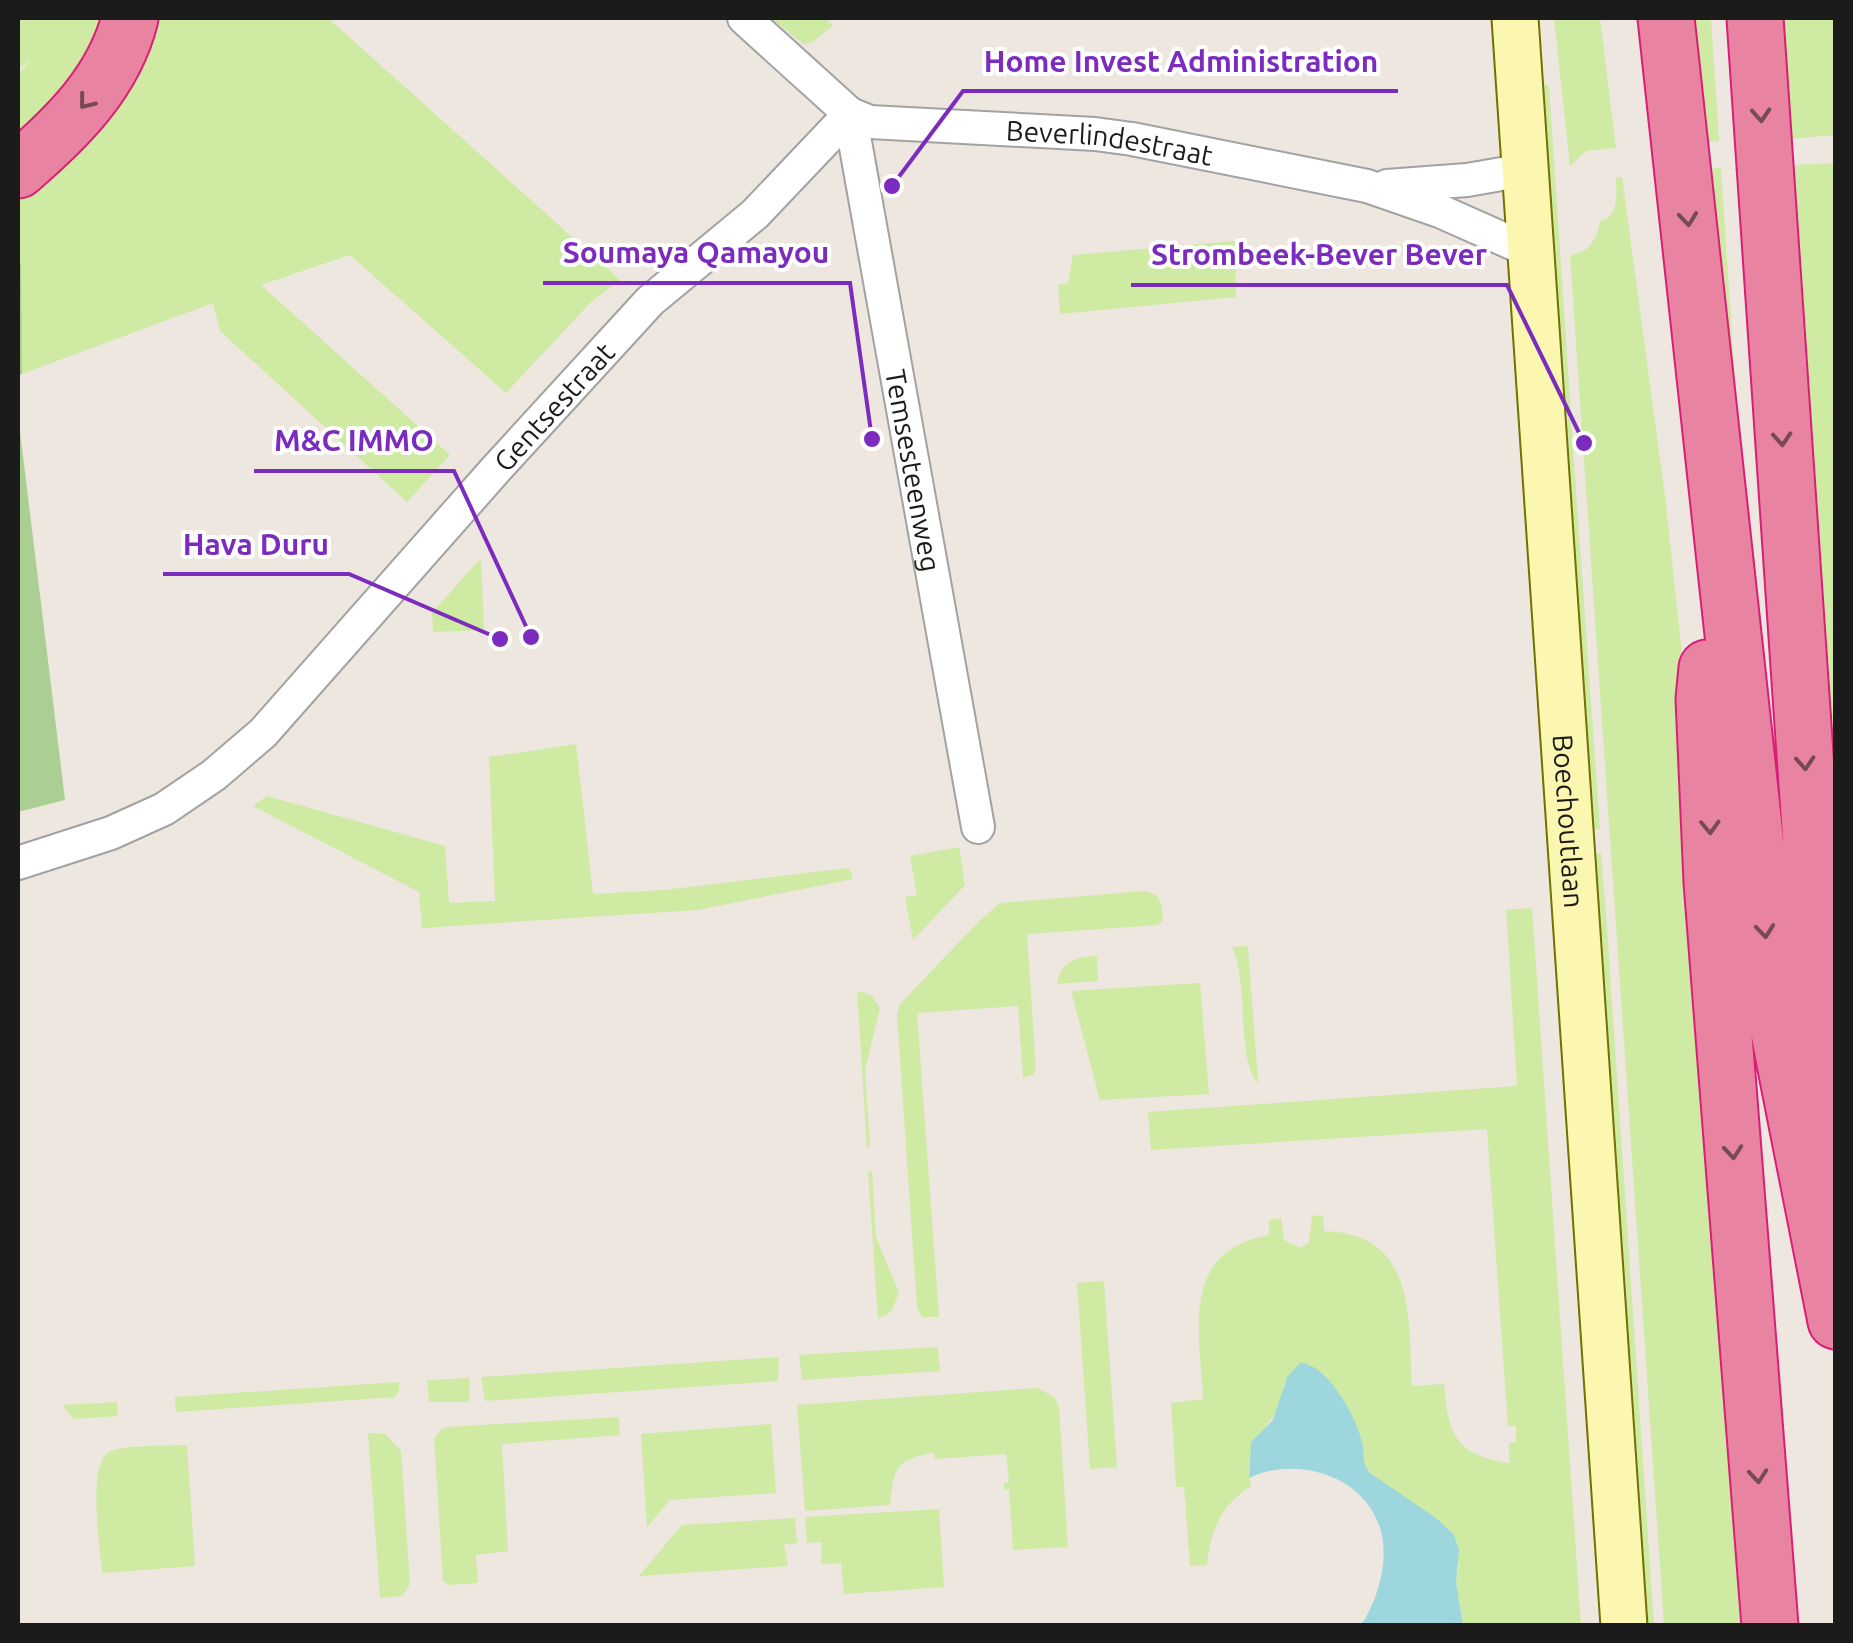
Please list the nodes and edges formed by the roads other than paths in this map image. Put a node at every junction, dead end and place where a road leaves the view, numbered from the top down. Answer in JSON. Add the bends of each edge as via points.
{"nodes":[{"id":1,"x":130,"y":18,"type":"edge"},
{"id":2,"x":744,"y":18,"type":"edge"},
{"id":3,"x":1515,"y":18,"type":"edge"},
{"id":4,"x":1666,"y":18,"type":"edge"},
{"id":5,"x":1755,"y":18,"type":"edge"},
{"id":6,"x":850,"y":114,"type":"junction"},
{"id":7,"x":18,"y":170,"type":"edge"},
{"id":8,"x":1525,"y":170,"type":"junction"},
{"id":9,"x":1367,"y":186,"type":"junction"},
{"id":10,"x":1530,"y":251,"type":"junction"},
{"id":11,"x":1720,"y":521,"type":"junction"},
{"id":12,"x":978,"y":827,"type":"dead end"},
{"id":13,"x":18,"y":863,"type":"edge"},
{"id":14,"x":1836,"y":1197,"type":"edge"},
{"id":15,"x":1836,"y":1321,"type":"edge"},
{"id":16,"x":1624,"y":1626,"type":"edge"},
{"id":17,"x":1770,"y":1626,"type":"edge"}],
"edges":[{"from":1,"to":7,"type":"highway","one_way":true,"via":[[108,72],[86,104]]},
{"from":2,"to":6,"type":"street"},
{"from":3,"to":8,"type":"main road","name":"Boechoutlaan"},
{"from":4,"to":11,"type":"highway","one_way":true},
{"from":5,"to":14,"type":"highway","one_way":true},
{"from":6,"to":9,"type":"street","name":"Beverlindestraat","via":[[892,126],[1095,134]]},
{"from":6,"to":12,"type":"street","name":"Temsesteenweg"},
{"from":6,"to":13,"type":"street","name":"Gentsestraat","via":[[755,214],[650,301],[263,733],[164,809],[111,834]]},
{"from":8,"to":9,"type":"street","name":"Beverlindestraat"},
{"from":8,"to":10,"type":"main road","name":"Boechoutlaan"},
{"from":9,"to":10,"type":"street","name":"Beverlindestraat"},
{"from":10,"to":16,"type":"main road","name":"Boechoutlaan"},
{"from":11,"to":15,"type":"highway","one_way":true,"via":[[1773,1002]]},
{"from":11,"to":17,"type":"highway","one_way":true,"via":[[1704,699],[1712,882]]}]}
